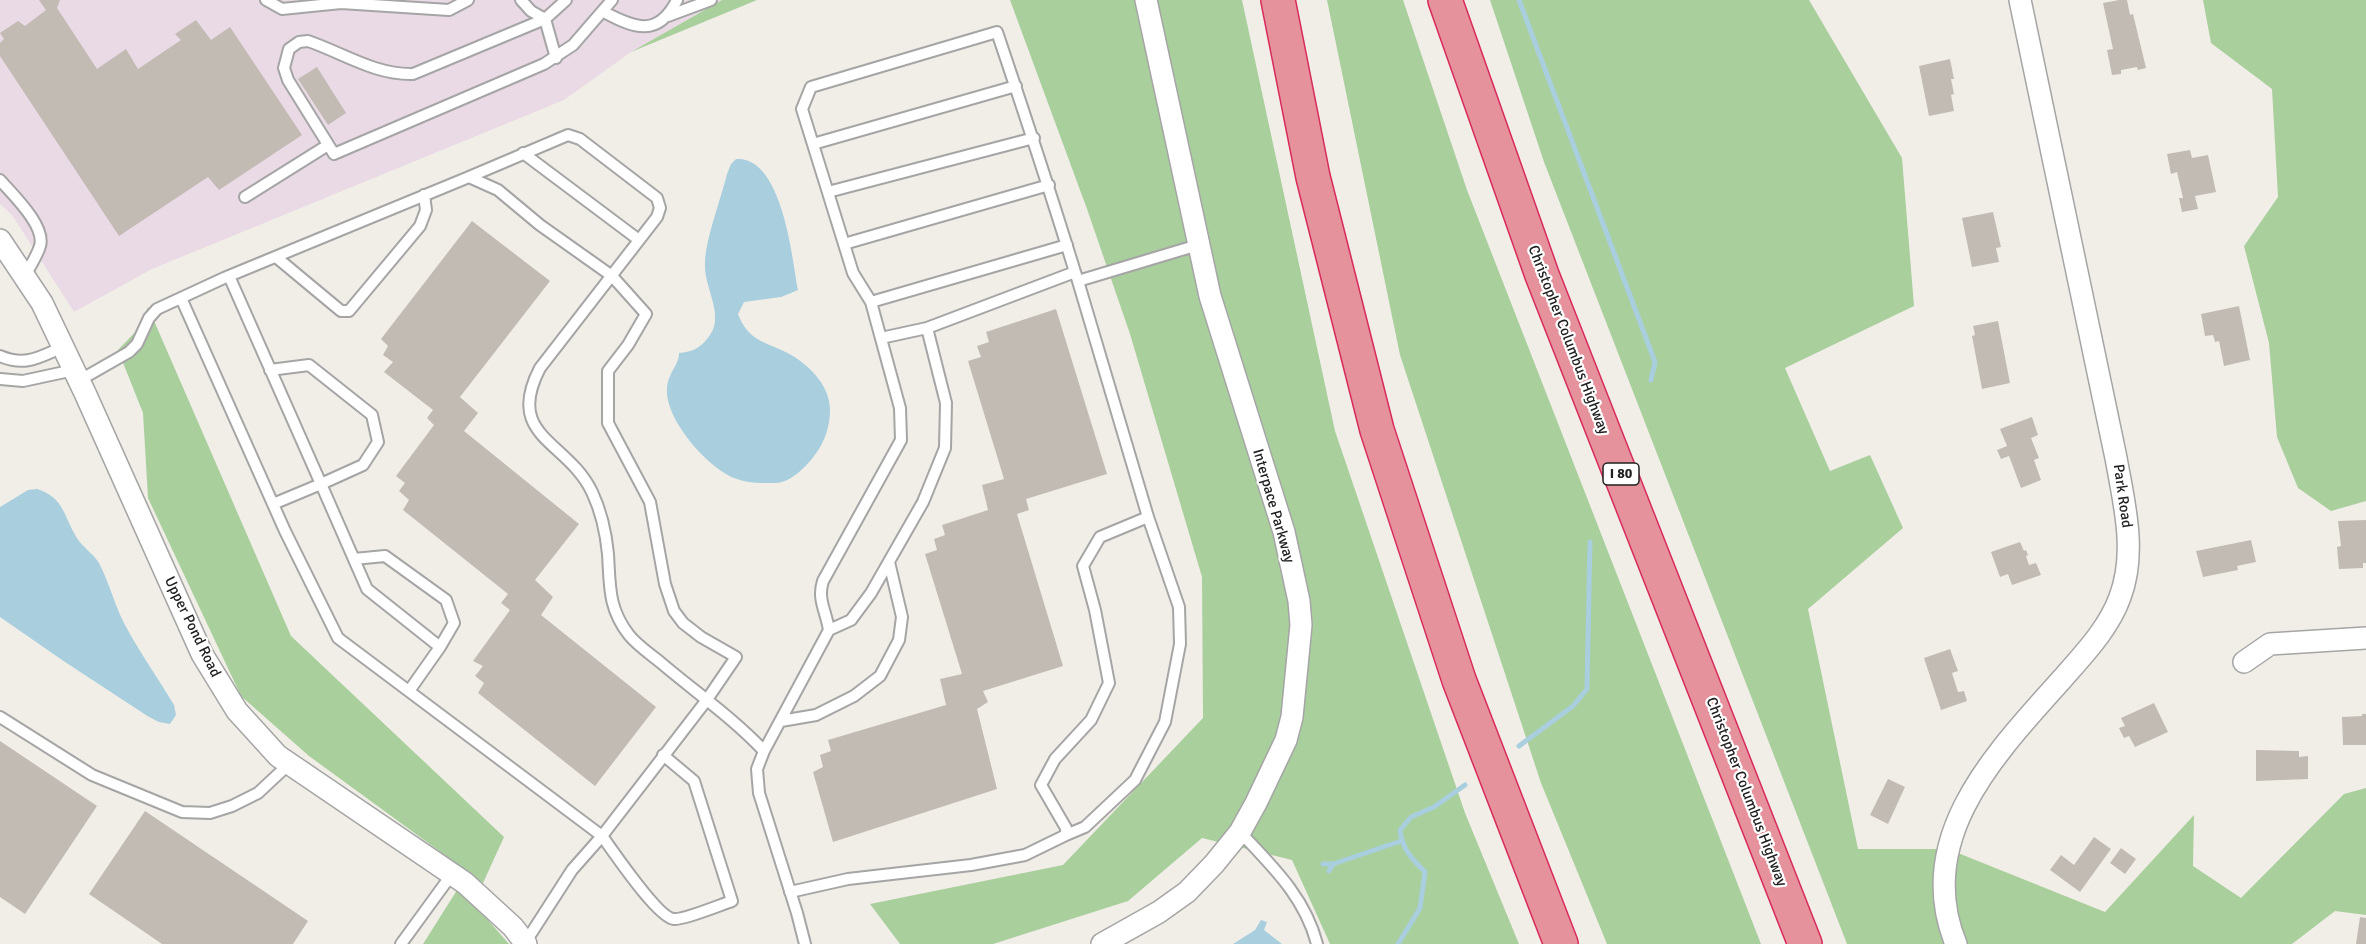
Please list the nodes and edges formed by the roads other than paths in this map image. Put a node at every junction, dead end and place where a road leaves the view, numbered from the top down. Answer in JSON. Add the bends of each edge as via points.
{"nodes":[{"id":1,"x":266,"y":0,"type":"edge"},
{"id":2,"x":468,"y":0,"type":"edge"},
{"id":3,"x":521,"y":0,"type":"edge"},
{"id":4,"x":566,"y":0,"type":"edge"},
{"id":5,"x":612,"y":0,"type":"edge"},
{"id":6,"x":677,"y":0,"type":"edge"},
{"id":7,"x":711,"y":0,"type":"edge"},
{"id":8,"x":1146,"y":0,"type":"edge"},
{"id":9,"x":1276,"y":0,"type":"edge"},
{"id":10,"x":1445,"y":0,"type":"edge"},
{"id":11,"x":2020,"y":0,"type":"edge"},
{"id":12,"x":603,"y":12,"type":"junction"},
{"id":13,"x":668,"y":16,"type":"junction"},
{"id":14,"x":545,"y":20,"type":"junction"},
{"id":15,"x":556,"y":57,"type":"junction"},
{"id":16,"x":1016,"y":86,"type":"junction"},
{"id":17,"x":1034,"y":138,"type":"junction"},
{"id":18,"x":813,"y":144,"type":"junction"},
{"id":19,"x":328,"y":145,"type":"junction"},
{"id":20,"x":523,"y":153,"type":"junction"},
{"id":21,"x":469,"y":177,"type":"junction"},
{"id":22,"x":0,"y":180,"type":"edge"},
{"id":23,"x":1049,"y":185,"type":"junction"},
{"id":24,"x":828,"y":192,"type":"junction"},
{"id":25,"x":424,"y":195,"type":"junction"},
{"id":26,"x":245,"y":197,"type":"dead end"},
{"id":27,"x":0,"y":240,"type":"edge"},
{"id":28,"x":639,"y":240,"type":"junction"},
{"id":29,"x":844,"y":244,"type":"junction"},
{"id":30,"x":1067,"y":245,"type":"junction"},
{"id":31,"x":1198,"y":245,"type":"junction"},
{"id":32,"x":276,"y":257,"type":"junction"},
{"id":33,"x":25,"y":276,"type":"junction"},
{"id":34,"x":228,"y":276,"type":"junction"},
{"id":35,"x":612,"y":276,"type":"junction"},
{"id":36,"x":1077,"y":276,"type":"junction"},
{"id":37,"x":181,"y":298,"type":"junction"},
{"id":38,"x":871,"y":302,"type":"junction"},
{"id":39,"x":927,"y":328,"type":"junction"},
{"id":40,"x":881,"y":338,"type":"junction"},
{"id":41,"x":63,"y":347,"type":"junction"},
{"id":42,"x":0,"y":356,"type":"edge"},
{"id":43,"x":270,"y":370,"type":"junction"},
{"id":44,"x":77,"y":375,"type":"junction"},
{"id":45,"x":0,"y":379,"type":"edge"},
{"id":46,"x":321,"y":484,"type":"junction"},
{"id":47,"x":273,"y":504,"type":"junction"},
{"id":48,"x":1148,"y":517,"type":"junction"},
{"id":49,"x":354,"y":559,"type":"junction"},
{"id":50,"x":889,"y":562,"type":"junction"},
{"id":51,"x":829,"y":630,"type":"junction"},
{"id":52,"x":2366,"y":638,"type":"edge"},
{"id":53,"x":440,"y":647,"type":"junction"},
{"id":54,"x":2244,"y":662,"type":"dead end"},
{"id":55,"x":408,"y":691,"type":"junction"},
{"id":56,"x":706,"y":701,"type":"junction"},
{"id":57,"x":0,"y":717,"type":"edge"},
{"id":58,"x":781,"y":721,"type":"junction"},
{"id":59,"x":764,"y":751,"type":"junction"},
{"id":60,"x":663,"y":755,"type":"junction"},
{"id":61,"x":289,"y":764,"type":"junction"},
{"id":62,"x":1240,"y":832,"type":"junction"},
{"id":63,"x":1066,"y":835,"type":"junction"},
{"id":64,"x":602,"y":836,"type":"junction"},
{"id":65,"x":452,"y":874,"type":"junction"},
{"id":66,"x":790,"y":892,"type":"junction"},
{"id":67,"x":526,"y":943,"type":"edge"},
{"id":68,"x":401,"y":944,"type":"edge"},
{"id":69,"x":805,"y":944,"type":"edge"},
{"id":70,"x":1102,"y":944,"type":"edge"},
{"id":71,"x":1317,"y":944,"type":"edge"},
{"id":72,"x":1561,"y":944,"type":"edge"},
{"id":73,"x":1805,"y":944,"type":"edge"},
{"id":74,"x":1956,"y":944,"type":"edge"}],
"edges":[{"from":1,"to":2,"type":"lane","via":[[282,9],[341,3],[449,10]]},
{"from":3,"to":14,"type":"lane"},
{"from":4,"to":14,"type":"lane"},
{"from":5,"to":12,"type":"lane"},
{"from":6,"to":13,"type":"lane"},
{"from":7,"to":13,"type":"lane"},
{"from":8,"to":31,"type":"street","name":"Interpace Parkway"},
{"from":9,"to":72,"type":"highway","via":[[1313,177],[1377,430],[1459,680]]},
{"from":10,"to":73,"type":"highway","name":"Christopher Columbus Highway","number":"I 80","via":[[1542,275]]},
{"from":11,"to":74,"type":"street","name":"Park Road","via":[[2116,458],[2128,547],[2125,579],[2109,621],[2003,746],[1961,811],[1951,838],[1944,903]]},
{"from":12,"to":13,"type":"lane","via":[[638,27]]},
{"from":12,"to":15,"type":"lane","via":[[573,45]]},
{"from":14,"to":15,"type":"lane"},
{"from":14,"to":19,"type":"lane","via":[[413,74],[395,75],[308,41],[299,42],[289,49],[284,68]]},
{"from":15,"to":19,"type":"lane","via":[[334,154]]},
{"from":16,"to":17,"type":"lane"},
{"from":16,"to":18,"type":"lane"},
{"from":16,"to":18,"type":"lane","via":[[997,32],[811,87],[802,109]]},
{"from":17,"to":23,"type":"lane"},
{"from":17,"to":24,"type":"lane"},
{"from":18,"to":24,"type":"lane"},
{"from":19,"to":26,"type":"lane"},
{"from":20,"to":21,"type":"lane"},
{"from":20,"to":28,"type":"lane"},
{"from":20,"to":28,"type":"lane","via":[[568,135],[580,139],[657,198],[657,217]]},
{"from":21,"to":25,"type":"lane"},
{"from":21,"to":35,"type":"lane","via":[[498,190]]},
{"from":22,"to":33,"type":"lane","via":[[40,232],[41,245]]},
{"from":23,"to":29,"type":"lane"},
{"from":23,"to":30,"type":"lane"},
{"from":24,"to":29,"type":"lane"},
{"from":25,"to":32,"type":"lane"},
{"from":25,"to":32,"type":"lane","via":[[426,210],[420,226],[349,311],[341,311]]},
{"from":27,"to":33,"type":"street","name":"Upper Pond Road"},
{"from":28,"to":35,"type":"lane"},
{"from":29,"to":38,"type":"lane","via":[[853,273]]},
{"from":30,"to":36,"type":"lane"},
{"from":30,"to":38,"type":"lane"},
{"from":31,"to":36,"type":"lane"},
{"from":31,"to":62,"type":"street","name":"Interpace Parkway","via":[[1210,296],[1284,532],[1299,601],[1295,695],[1286,740]]},
{"from":32,"to":34,"type":"lane"},
{"from":33,"to":41,"type":"street","name":"Upper Pond Road"},
{"from":34,"to":37,"type":"lane"},
{"from":34,"to":43,"type":"lane"},
{"from":35,"to":56,"type":"lane","via":[[646,314],[608,371],[608,423],[650,502],[674,611],[701,637],[736,657]]},
{"from":35,"to":56,"type":"lane","via":[[540,368],[528,406],[532,423],[572,464],[600,511],[611,603],[620,622],[630,636]]},
{"from":36,"to":39,"type":"lane"},
{"from":36,"to":48,"type":"lane"},
{"from":37,"to":44,"type":"lane","via":[[157,309],[129,352]]},
{"from":37,"to":47,"type":"lane"},
{"from":38,"to":40,"type":"lane"},
{"from":39,"to":40,"type":"lane"},
{"from":39,"to":50,"type":"lane","via":[[946,403],[945,448],[923,502]]},
{"from":40,"to":51,"type":"lane","via":[[900,408],[901,440],[823,581],[819,594]]},
{"from":41,"to":42,"type":"lane","via":[[18,362]]},
{"from":41,"to":44,"type":"street","name":"Upper Pond Road"},
{"from":43,"to":46,"type":"lane"},
{"from":43,"to":46,"type":"lane","via":[[309,365],[372,415],[378,442],[363,465]]},
{"from":44,"to":45,"type":"lane","via":[[23,381]]},
{"from":44,"to":61,"type":"street","name":"Upper Pond Road","via":[[202,654],[237,711]]},
{"from":46,"to":47,"type":"lane"},
{"from":46,"to":49,"type":"lane"},
{"from":47,"to":55,"type":"lane","via":[[338,638]]},
{"from":48,"to":63,"type":"lane","via":[[1179,607],[1180,644],[1165,722],[1135,780],[1086,827]]},
{"from":48,"to":63,"type":"lane","via":[[1100,537],[1083,566],[1109,683],[1091,720],[1055,759],[1041,785],[1066,828]]},
{"from":49,"to":53,"type":"lane","via":[[367,589]]},
{"from":49,"to":53,"type":"lane","via":[[386,555],[446,600],[454,623]]},
{"from":50,"to":51,"type":"lane","via":[[851,620]]},
{"from":50,"to":58,"type":"lane","via":[[902,617],[899,640],[880,676],[854,696],[816,715]]},
{"from":51,"to":58,"type":"lane"},
{"from":52,"to":54,"type":"street","via":[[2270,644]]},
{"from":53,"to":55,"type":"lane"},
{"from":55,"to":64,"type":"lane"},
{"from":56,"to":59,"type":"lane"},
{"from":56,"to":60,"type":"lane"},
{"from":57,"to":61,"type":"lane","via":[[92,776],[182,812],[210,813],[232,807],[258,793]]},
{"from":58,"to":59,"type":"lane"},
{"from":59,"to":66,"type":"lane","via":[[757,769],[759,793]]},
{"from":60,"to":64,"type":"lane"},
{"from":60,"to":64,"type":"lane","via":[[694,781],[732,901],[675,919],[664,916]]},
{"from":61,"to":65,"type":"street","name":"Upper Pond Road"},
{"from":62,"to":70,"type":"street","name":"Interpace Parkway","via":[[1187,892]]},
{"from":62,"to":71,"type":"lane","via":[[1301,902]]},
{"from":63,"to":66,"type":"lane","via":[[1025,855],[848,879]]},
{"from":64,"to":67,"type":"lane","via":[[572,870]]},
{"from":65,"to":67,"type":"street","name":"Upper Pond Road"},
{"from":65,"to":68,"type":"lane"},
{"from":66,"to":69,"type":"lane"}]}
